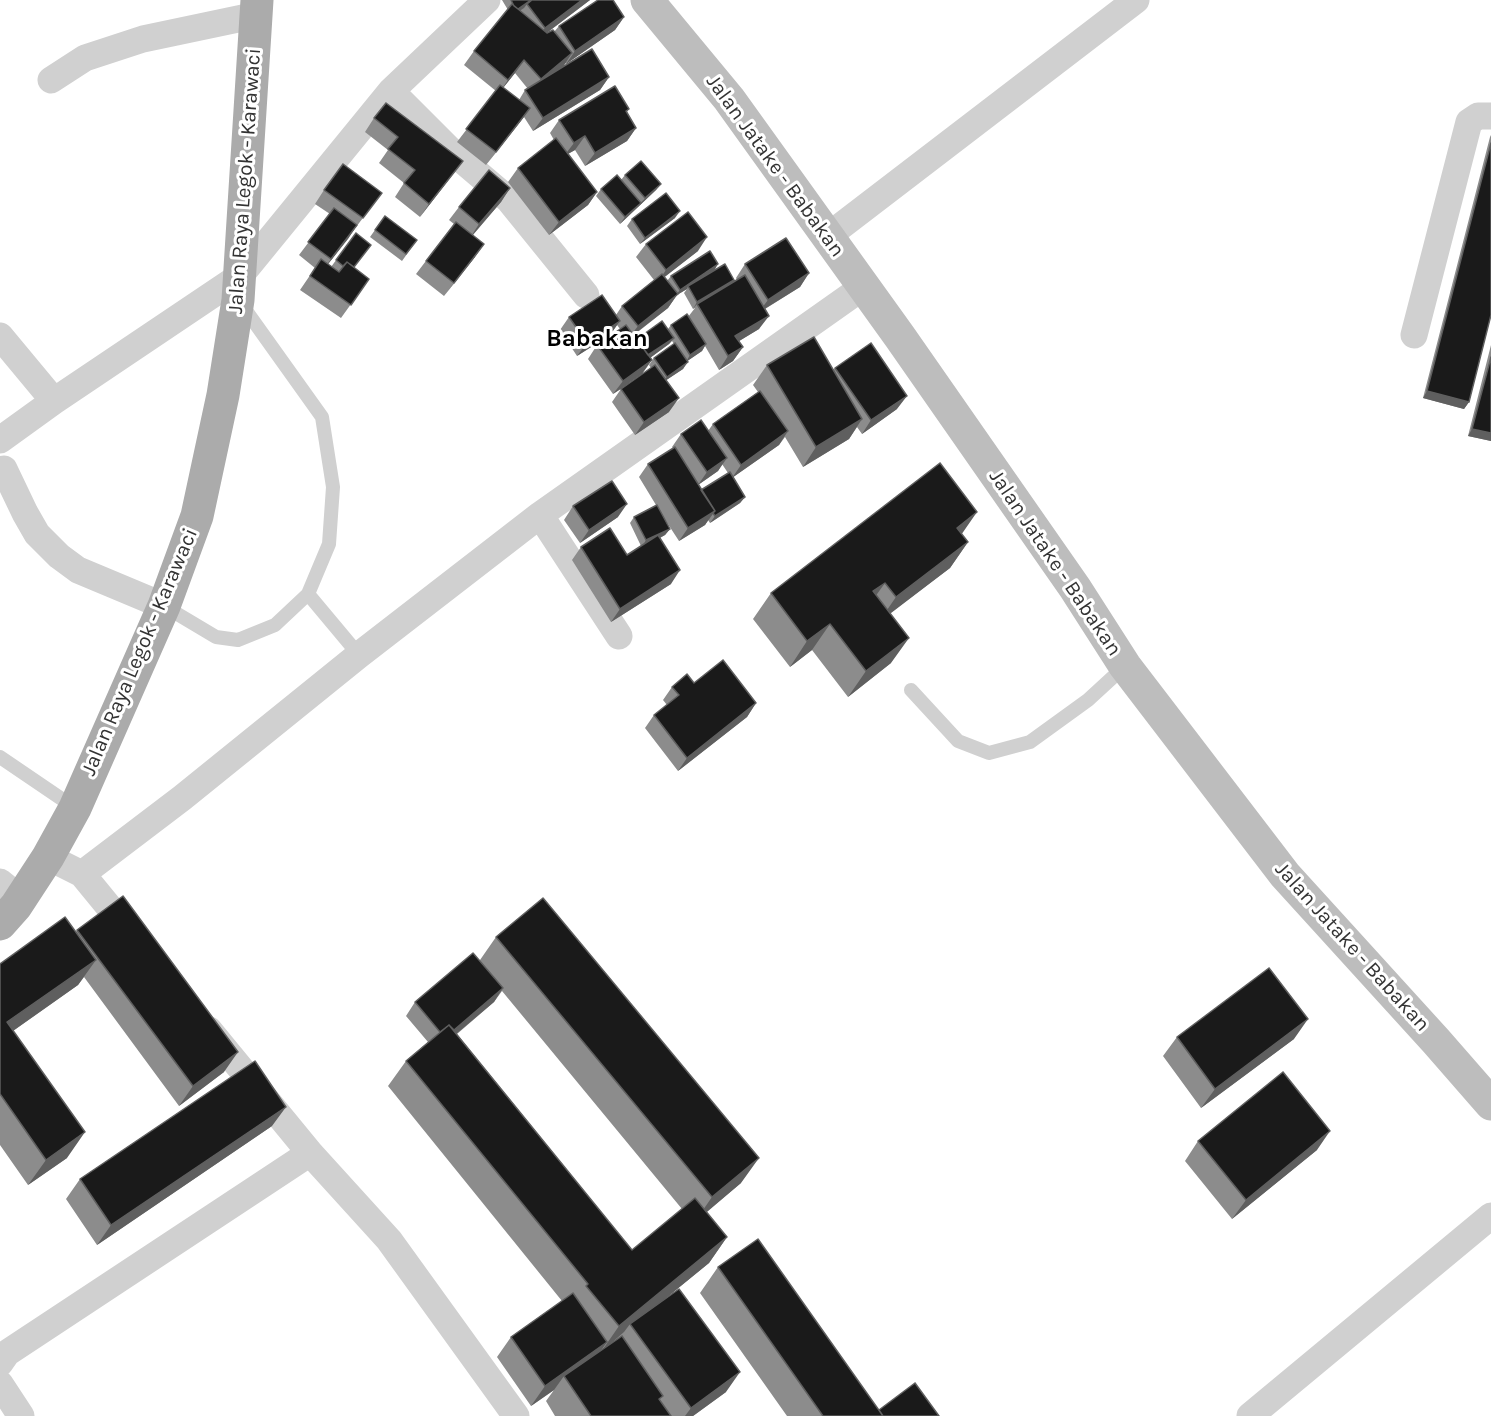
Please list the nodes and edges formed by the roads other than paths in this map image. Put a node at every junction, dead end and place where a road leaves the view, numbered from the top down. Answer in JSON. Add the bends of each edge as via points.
{"nodes":[{"id":1,"x":487,"y":0,"type":"edge"},
{"id":2,"x":646,"y":0,"type":"edge"},
{"id":3,"x":1136,"y":0,"type":"edge"},
{"id":4,"x":257,"y":8,"type":"edge"},
{"id":5,"x":51,"y":81,"type":"dead end"},
{"id":6,"x":391,"y":91,"type":"junction"},
{"id":7,"x":1491,"y":117,"type":"edge"},
{"id":8,"x":828,"y":236,"type":"junction"},
{"id":9,"x":863,"y":287,"type":"junction"},
{"id":10,"x":239,"y":288,"type":"junction"},
{"id":11,"x":586,"y":295,"type":"dead end"},
{"id":12,"x":1414,"y":335,"type":"dead end"},
{"id":13,"x":0,"y":336,"type":"edge"},
{"id":14,"x":54,"y":401,"type":"junction"},
{"id":15,"x":0,"y":440,"type":"edge"},
{"id":16,"x":4,"y":469,"type":"dead end"},
{"id":17,"x":540,"y":515,"type":"junction"},
{"id":18,"x":308,"y":594,"type":"junction"},
{"id":19,"x":164,"y":606,"type":"junction"},
{"id":20,"x":619,"y":636,"type":"dead end"},
{"id":21,"x":359,"y":655,"type":"junction"},
{"id":22,"x":1125,"y":666,"type":"junction"},
{"id":23,"x":911,"y":690,"type":"dead end"},
{"id":24,"x":0,"y":757,"type":"edge"},
{"id":25,"x":75,"y":808,"type":"junction"},
{"id":26,"x":48,"y":857,"type":"junction"},
{"id":27,"x":82,"y":874,"type":"junction"},
{"id":28,"x":11,"y":891,"type":"edge"},
{"id":29,"x":0,"y":924,"type":"edge"},
{"id":30,"x":148,"y":955,"type":"edge"},
{"id":31,"x":192,"y":1009,"type":"edge"},
{"id":32,"x":1491,"y":1104,"type":"edge"},
{"id":33,"x":310,"y":1153,"type":"junction"},
{"id":34,"x":1491,"y":1216,"type":"edge"},
{"id":35,"x":0,"y":1362,"type":"edge"},
{"id":36,"x":0,"y":1384,"type":"edge"},
{"id":37,"x":21,"y":1416,"type":"edge"},
{"id":38,"x":516,"y":1416,"type":"edge"},
{"id":39,"x":1250,"y":1416,"type":"edge"}],
"edges":[{"from":1,"to":6,"type":"street"},
{"from":2,"to":8,"type":"main road","name":"Jalan Jatake - Babakan","via":[[729,99]]},
{"from":3,"to":8,"type":"street"},
{"from":4,"to":5,"type":"street","via":[[85,58]]},
{"from":4,"to":10,"type":"main road","name":"Jalan Raya Legok - Karawaci"},
{"from":6,"to":10,"type":"street"},
{"from":6,"to":11,"type":"street","via":[[449,149],[509,200]]},
{"from":7,"to":12,"type":"street","via":[[1478,116],[1469,122]]},
{"from":8,"to":9,"type":"main road","name":"Jalan Jatake - Babakan"},
{"from":9,"to":17,"type":"street"},
{"from":9,"to":22,"type":"main road","name":"Jalan Jatake - Babakan","via":[[1075,588]]},
{"from":10,"to":14,"type":"street"},
{"from":10,"to":18,"type":"lane","via":[[322,417],[333,487],[329,544]]},
{"from":10,"to":19,"type":"main road","name":"Jalan Raya Legok - Karawaci","via":[[224,395],[197,516]]},
{"from":13,"to":14,"type":"street"},
{"from":14,"to":15,"type":"street"},
{"from":16,"to":19,"type":"street","via":[[38,534],[59,556],[78,570]]},
{"from":17,"to":20,"type":"street"},
{"from":17,"to":21,"type":"street"},
{"from":18,"to":19,"type":"lane","via":[[275,625],[238,640],[216,637]]},
{"from":18,"to":21,"type":"lane"},
{"from":19,"to":25,"type":"main road","name":"Jalan Raya Legok - Karawaci"},
{"from":21,"to":27,"type":"street"},
{"from":22,"to":23,"type":"lane","via":[[1088,700],[1029,742],[989,753],[958,741]]},
{"from":22,"to":32,"type":"main road","name":"Jalan Jatake - Babakan","via":[[1284,875]]},
{"from":24,"to":25,"type":"lane"},
{"from":25,"to":26,"type":"main road","name":"Jalan Raya Legok - Karawaci"},
{"from":26,"to":27,"type":"street"},
{"from":26,"to":28,"type":"main road","name":"Jalan Raya Legok - Karawaci"},
{"from":27,"to":30,"type":"street"},
{"from":28,"to":29,"type":"main road","name":"Jalan Raya Legok - Karawaci","via":[[16,906]]},
{"from":31,"to":33,"type":"street"},
{"from":33,"to":35,"type":"street","via":[[7,1353]]},
{"from":33,"to":38,"type":"street","via":[[389,1240]]},
{"from":34,"to":39,"type":"street"},
{"from":36,"to":37,"type":"street"}]}
